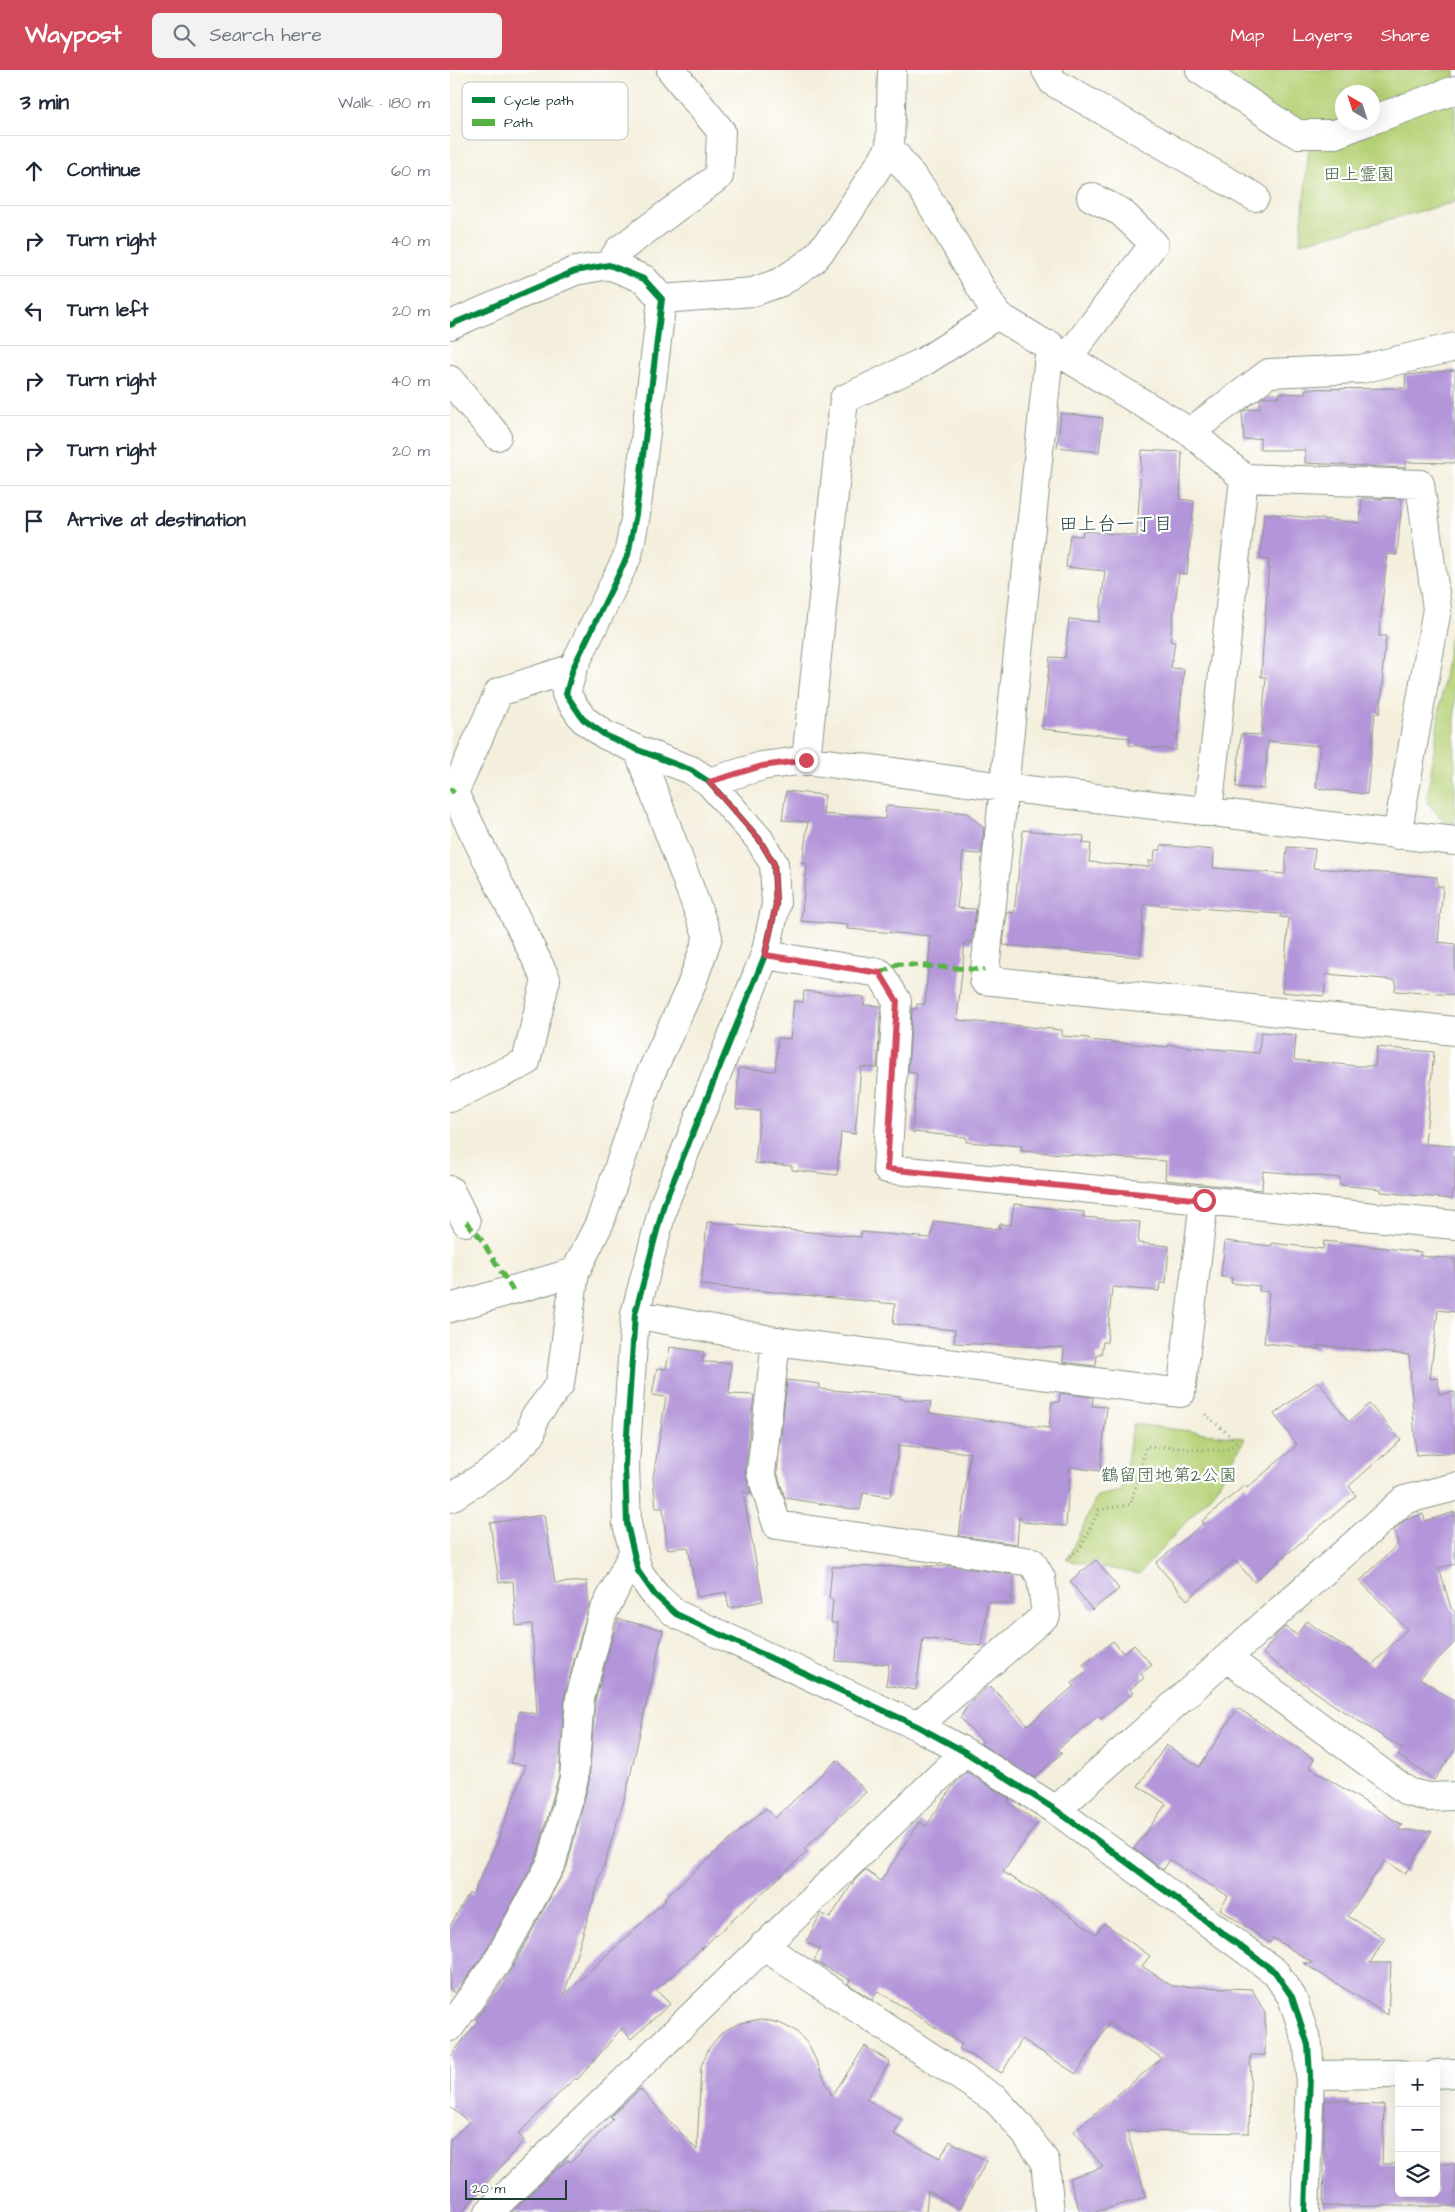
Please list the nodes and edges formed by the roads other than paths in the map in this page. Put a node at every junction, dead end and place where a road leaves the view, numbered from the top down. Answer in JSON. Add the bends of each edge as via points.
{"nodes":[{"id":1,"x":671,"y":70,"type":"edge"},
{"id":2,"x":892,"y":70,"type":"edge"},
{"id":3,"x":1046,"y":70,"type":"edge"},
{"id":4,"x":1200,"y":70,"type":"edge"},
{"id":5,"x":1455,"y":90,"type":"edge"},
{"id":6,"x":1380,"y":117,"type":"edge"},
{"id":7,"x":1345,"y":130,"type":"edge"},
{"id":8,"x":890,"y":148,"type":"junction"},
{"id":9,"x":1091,"y":197,"type":"dead end"},
{"id":10,"x":1256,"y":197,"type":"dead end"},
{"id":11,"x":610,"y":265,"type":"junction"},
{"id":12,"x":662,"y":299,"type":"junction"},
{"id":13,"x":998,"y":314,"type":"junction"},
{"id":14,"x":450,"y":325,"type":"edge"},
{"id":15,"x":1455,"y":347,"type":"edge"},
{"id":16,"x":1059,"y":351,"type":"junction"},
{"id":17,"x":450,"y":380,"type":"edge"},
{"id":18,"x":1190,"y":432,"type":"junction"},
{"id":19,"x":497,"y":436,"type":"dead end"},
{"id":20,"x":1244,"y":478,"type":"junction"},
{"id":21,"x":1446,"y":609,"type":"edge"},
{"id":22,"x":573,"y":668,"type":"junction"},
{"id":23,"x":638,"y":750,"type":"junction"},
{"id":24,"x":806,"y":760,"type":"junction"},
{"id":25,"x":709,"y":782,"type":"junction"},
{"id":26,"x":1003,"y":787,"type":"junction"},
{"id":27,"x":1208,"y":812,"type":"junction"},
{"id":28,"x":1397,"y":835,"type":"junction"},
{"id":29,"x":1455,"y":841,"type":"edge"},
{"id":30,"x":765,"y":955,"type":"junction"},
{"id":31,"x":1455,"y":1031,"type":"edge"},
{"id":32,"x":450,"y":1098,"type":"edge"},
{"id":33,"x":450,"y":1190,"type":"edge"},
{"id":34,"x":1204,"y":1200,"type":"junction"},
{"id":35,"x":466,"y":1222,"type":"dead end"},
{"id":36,"x":1455,"y":1225,"type":"edge"},
{"id":37,"x":575,"y":1272,"type":"junction"},
{"id":38,"x":450,"y":1308,"type":"edge"},
{"id":39,"x":635,"y":1314,"type":"junction"},
{"id":40,"x":776,"y":1341,"type":"junction"},
{"id":41,"x":1455,"y":1487,"type":"edge"},
{"id":42,"x":450,"y":1498,"type":"edge"},
{"id":43,"x":633,"y":1553,"type":"junction"},
{"id":44,"x":1226,"y":1658,"type":"junction"},
{"id":45,"x":917,"y":1726,"type":"junction"},
{"id":46,"x":965,"y":1752,"type":"junction"},
{"id":47,"x":1455,"y":1796,"type":"edge"},
{"id":48,"x":1056,"y":1810,"type":"junction"},
{"id":49,"x":763,"y":1946,"type":"junction"},
{"id":50,"x":450,"y":2027,"type":"edge"},
{"id":51,"x":1395,"y":2074,"type":"edge"},
{"id":52,"x":1440,"y":2074,"type":"edge"},
{"id":53,"x":1455,"y":2074,"type":"edge"},
{"id":54,"x":1310,"y":2075,"type":"junction"},
{"id":55,"x":488,"y":2212,"type":"edge"},
{"id":56,"x":1050,"y":2212,"type":"edge"},
{"id":57,"x":1305,"y":2212,"type":"edge"}],
"edges":[{"from":1,"to":11,"type":"street","via":[[722,131],[719,176],[619,250]]},
{"from":2,"to":8,"type":"street"},
{"from":3,"to":10,"type":"street","via":[[1053,82]]},
{"from":4,"to":7,"type":"street","via":[[1297,134],[1335,134]]},
{"from":5,"to":6,"type":"street"},
{"from":8,"to":12,"type":"street","via":[[834,235],[813,260],[781,282],[753,292]]},
{"from":8,"to":13,"type":"street","via":[[923,190]]},
{"from":9,"to":16,"type":"street","via":[[1121,212],[1154,244]]},
{"from":11,"to":12,"type":"street","via":[[644,279]]},
{"from":11,"to":14,"type":"street","via":[[574,271]]},
{"from":12,"to":22,"type":"street","via":[[636,514],[628,555]]},
{"from":13,"to":16,"type":"street"},
{"from":13,"to":24,"type":"street","via":[[925,361],[844,399]]},
{"from":15,"to":18,"type":"street","via":[[1361,369],[1269,373]]},
{"from":16,"to":18,"type":"street"},
{"from":16,"to":26,"type":"street"},
{"from":17,"to":19,"type":"street"},
{"from":18,"to":20,"type":"street"},
{"from":20,"to":21,"type":"street","via":[[1420,484]]},
{"from":20,"to":27,"type":"street"},
{"from":21,"to":28,"type":"street"},
{"from":22,"to":23,"type":"street","via":[[566,694],[583,719],[605,735]]},
{"from":22,"to":32,"type":"street","via":[[499,692],[454,792],[546,979],[526,1062]]},
{"from":23,"to":25,"type":"street","via":[[691,770]]},
{"from":23,"to":37,"type":"street","via":[[708,937],[691,986],[650,1075],[600,1222]]},
{"from":24,"to":25,"type":"street","via":[[762,766]]},
{"from":24,"to":26,"type":"street"},
{"from":25,"to":30,"type":"street","via":[[759,839],[774,864],[776,905]]},
{"from":26,"to":27,"type":"street"},
{"from":26,"to":31,"type":"street","via":[[984,980]]},
{"from":27,"to":28,"type":"street"},
{"from":28,"to":29,"type":"street"},
{"from":30,"to":34,"type":"street","via":[[880,973],[897,1001],[887,1169]]},
{"from":30,"to":39,"type":"street","via":[[664,1204]]},
{"from":33,"to":35,"type":"street"},
{"from":34,"to":36,"type":"street"},
{"from":34,"to":40,"type":"street","via":[[1181,1393]]},
{"from":37,"to":38,"type":"street"},
{"from":37,"to":42,"type":"street","via":[[560,1384],[534,1418],[531,1435],[498,1466]]},
{"from":39,"to":40,"type":"street"},
{"from":39,"to":43,"type":"street","via":[[625,1464],[627,1524]]},
{"from":40,"to":45,"type":"street","via":[[760,1473],[777,1525],[1032,1562],[1040,1578],[1046,1615]]},
{"from":41,"to":44,"type":"street","via":[[1404,1500]]},
{"from":43,"to":45,"type":"street","via":[[638,1571],[655,1595],[676,1614]]},
{"from":43,"to":50,"type":"street","via":[[602,1615],[580,1698],[574,1778],[552,1862],[497,1962]]},
{"from":44,"to":47,"type":"street","via":[[1408,1792],[1428,1797]]},
{"from":44,"to":48,"type":"street"},
{"from":45,"to":46,"type":"street"},
{"from":46,"to":48,"type":"street"},
{"from":46,"to":49,"type":"street"},
{"from":48,"to":54,"type":"street","via":[[1275,1972],[1292,1998],[1308,2045]]},
{"from":49,"to":55,"type":"street"},
{"from":49,"to":56,"type":"street","via":[[996,2100],[1045,2161]]},
{"from":51,"to":54,"type":"street"},
{"from":52,"to":53,"type":"street"},
{"from":54,"to":57,"type":"street"}]}
